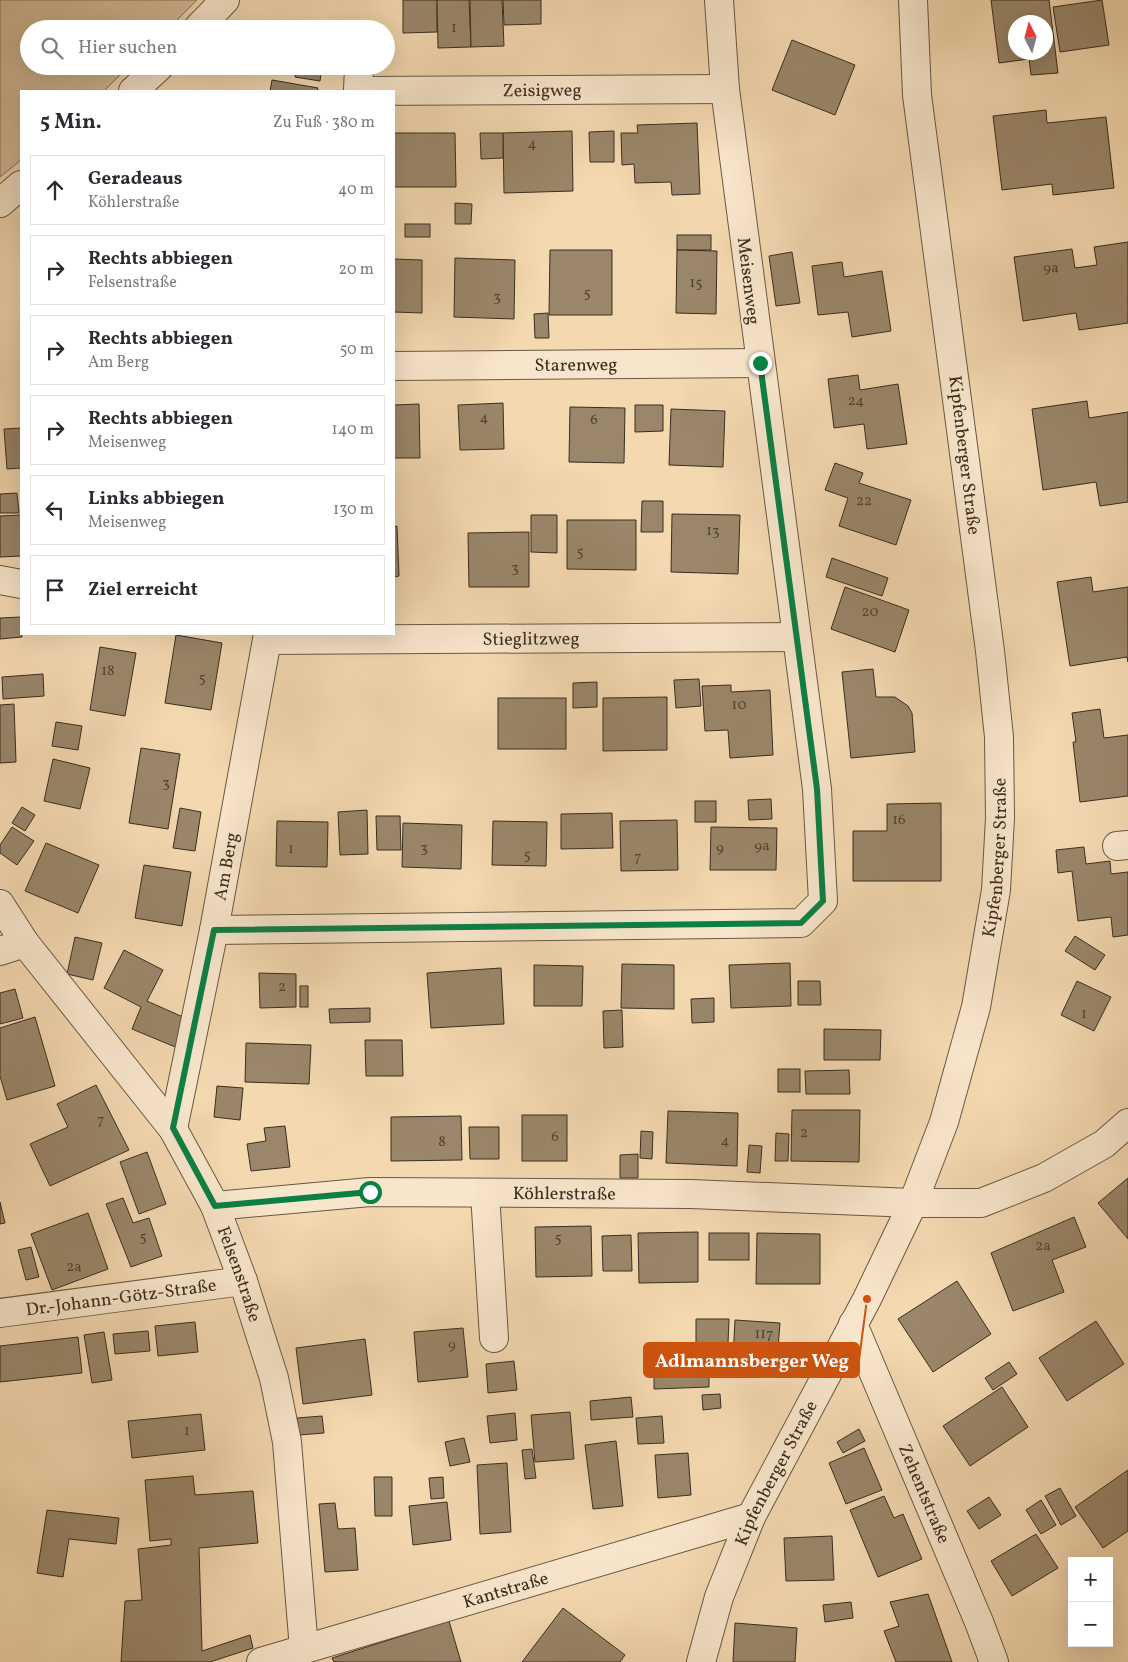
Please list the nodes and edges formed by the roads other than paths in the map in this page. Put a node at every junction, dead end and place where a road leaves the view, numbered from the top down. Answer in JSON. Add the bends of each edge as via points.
{"nodes":[{"id":1,"x":225,"y":0,"type":"edge"},
{"id":2,"x":719,"y":0,"type":"edge"},
{"id":3,"x":913,"y":0,"type":"edge"},
{"id":4,"x":206,"y":20,"type":"edge"},
{"id":5,"x":150,"y":75,"type":"edge"},
{"id":6,"x":359,"y":75,"type":"edge"},
{"id":7,"x":725,"y":89,"type":"junction"},
{"id":8,"x":134,"y":90,"type":"edge"},
{"id":9,"x":358,"y":90,"type":"edge"},
{"id":10,"x":395,"y":91,"type":"edge"},
{"id":11,"x":20,"y":186,"type":"edge"},
{"id":12,"x":0,"y":203,"type":"edge"},
{"id":13,"x":760,"y":363,"type":"junction"},
{"id":14,"x":395,"y":366,"type":"edge"},
{"id":15,"x":0,"y":580,"type":"edge"},
{"id":16,"x":20,"y":584,"type":"edge"},
{"id":17,"x":267,"y":637,"type":"edge"},
{"id":18,"x":795,"y":637,"type":"junction"},
{"id":19,"x":0,"y":904,"type":"edge"},
{"id":20,"x":214,"y":930,"type":"junction"},
{"id":21,"x":13,"y":947,"type":"edge"},
{"id":22,"x":1128,"y":1123,"type":"edge"},
{"id":23,"x":173,"y":1128,"type":"junction"},
{"id":24,"x":485,"y":1193,"type":"junction"},
{"id":25,"x":913,"y":1203,"type":"junction"},
{"id":26,"x":215,"y":1206,"type":"junction"},
{"id":27,"x":243,"y":1281,"type":"junction"},
{"id":28,"x":0,"y":1313,"type":"edge"},
{"id":29,"x":852,"y":1324,"type":"junction"},
{"id":30,"x":494,"y":1338,"type":"dead end"},
{"id":31,"x":751,"y":1517,"type":"junction"},
{"id":32,"x":304,"y":1650,"type":"junction"},
{"id":33,"x":260,"y":1662,"type":"edge"},
{"id":34,"x":702,"y":1662,"type":"edge"},
{"id":35,"x":994,"y":1662,"type":"edge"}],
"edges":[{"from":1,"to":4,"type":"street"},
{"from":2,"to":7,"type":"street","name":"Meisenweg"},
{"from":3,"to":25,"type":"street","name":"Kipfenberger Straße","via":[[917,95],[990,650],[999,737],[1000,818],[996,890],[976,1007],[944,1122]]},
{"from":5,"to":8,"type":"street"},
{"from":6,"to":9,"type":"street"},
{"from":7,"to":10,"type":"street","name":"Zeisigweg"},
{"from":7,"to":13,"type":"street","name":"Meisenweg"},
{"from":11,"to":12,"type":"street"},
{"from":13,"to":14,"type":"street","name":"Starenweg"},
{"from":13,"to":18,"type":"street","name":"Meisenweg"},
{"from":15,"to":16,"type":"street"},
{"from":17,"to":18,"type":"street","name":"Stieglitzweg"},
{"from":17,"to":20,"type":"street","name":"Am Berg"},
{"from":18,"to":20,"type":"street","name":"Meisenweg","via":[[817,789],[823,901],[801,923]]},
{"from":19,"to":21,"type":"street","name":"Felsenstraße"},
{"from":20,"to":23,"type":"street","name":"Am Berg"},
{"from":21,"to":23,"type":"street","name":"Felsenstraße"},
{"from":22,"to":25,"type":"street","name":"Köhlerstraße","via":[[1104,1144],[1044,1178],[981,1203]]},
{"from":23,"to":26,"type":"street","name":"Felsenstraße"},
{"from":24,"to":25,"type":"street","name":"Köhlerstraße","via":[[691,1194]]},
{"from":24,"to":26,"type":"street","name":"Köhlerstraße","via":[[370,1192]]},
{"from":24,"to":30,"type":"street"},
{"from":25,"to":29,"type":"street","name":"Kipfenberger Straße"},
{"from":26,"to":27,"type":"street","name":"Felsenstraße"},
{"from":27,"to":28,"type":"street","name":"Dr.-Johann-Götz-Straße"},
{"from":27,"to":32,"type":"street","name":"Felsenstraße","via":[[274,1378],[287,1442]]},
{"from":29,"to":31,"type":"street","name":"Kipfenberger Straße"},
{"from":29,"to":35,"type":"street","name":"Zehentstraße"},
{"from":31,"to":32,"type":"street","name":"Kantstraße"},
{"from":31,"to":34,"type":"street","name":"Kipfenberger Straße","via":[[719,1597]]},
{"from":32,"to":33,"type":"street","name":"Kantstraße"}]}
